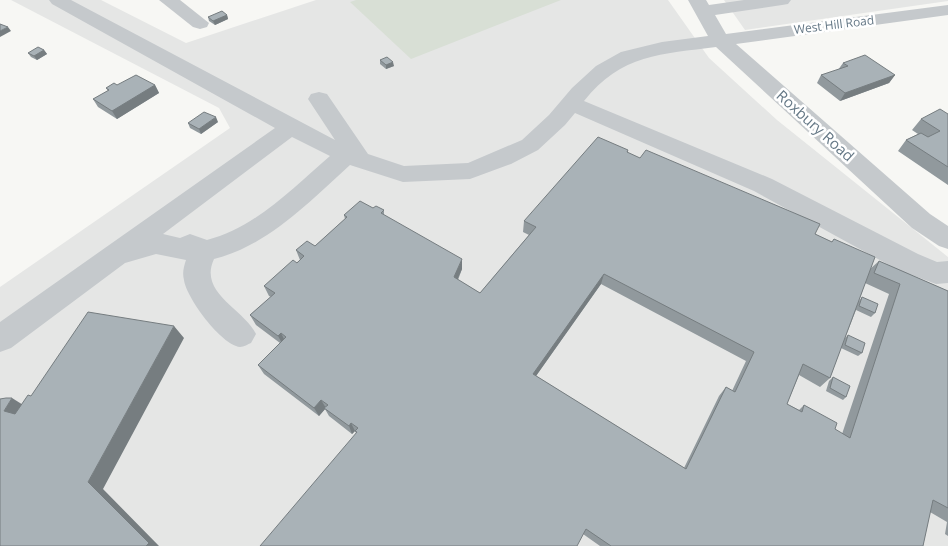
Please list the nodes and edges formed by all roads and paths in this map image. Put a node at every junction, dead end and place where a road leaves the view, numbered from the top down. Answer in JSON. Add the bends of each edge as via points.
{"nodes":[{"id":1,"x":58,"y":0,"type":"edge"},
{"id":2,"x":168,"y":0,"type":"edge"},
{"id":3,"x":782,"y":0,"type":"edge"},
{"id":4,"x":880,"y":0,"type":"edge"},
{"id":5,"x":700,"y":6,"type":"edge"},
{"id":6,"x":948,"y":10,"type":"edge"},
{"id":7,"x":905,"y":16,"type":"junction"},
{"id":8,"x":200,"y":23,"type":"dead end"},
{"id":9,"x":720,"y":40,"type":"junction"},
{"id":10,"x":319,"y":99,"type":"dead end"},
{"id":11,"x":571,"y":103,"type":"junction"},
{"id":12,"x":292,"y":126,"type":"junction"},
{"id":13,"x":354,"y":157,"type":"junction"},
{"id":14,"x":202,"y":192,"type":"junction"},
{"id":15,"x":948,"y":239,"type":"edge"},
{"id":16,"x":205,"y":251,"type":"junction"},
{"id":17,"x":105,"y":262,"type":"junction"},
{"id":18,"x":948,"y":272,"type":"edge"},
{"id":19,"x":241,"y":334,"type":"dead end"},
{"id":20,"x":0,"y":338,"type":"edge"}],
"edges":[{"from":1,"to":12,"type":"street","name":"West Hill Road"},
{"from":2,"to":8,"type":"street"},
{"from":3,"to":5,"type":"street"},
{"from":4,"to":7,"type":"street"},
{"from":5,"to":9,"type":"street","name":"Roxbury Road"},
{"from":6,"to":7,"type":"street","name":"West Hill Road"},
{"from":7,"to":9,"type":"street","name":"West Hill Road"},
{"from":9,"to":11,"type":"street","name":"West Hill Road","via":[[628,56],[603,70]]},
{"from":9,"to":15,"type":"street","name":"Roxbury Road","via":[[921,221]]},
{"from":10,"to":13,"type":"street"},
{"from":11,"to":13,"type":"street","name":"West Hill Road","via":[[530,145],[470,171],[403,174]]},
{"from":11,"to":18,"type":"street","via":[[763,185],[908,262],[936,273]]},
{"from":12,"to":13,"type":"street","name":"West Hill Road","via":[[312,139]]},
{"from":12,"to":14,"type":"street"},
{"from":13,"to":16,"type":"street","via":[[264,224],[231,243]]},
{"from":14,"to":16,"type":"street","via":[[183,215],[179,232],[190,244]]},
{"from":14,"to":17,"type":"street"},
{"from":16,"to":17,"type":"street","via":[[159,244],[141,246]]},
{"from":16,"to":19,"type":"street","via":[[197,269],[199,286],[215,311]]},
{"from":17,"to":20,"type":"street"}]}
